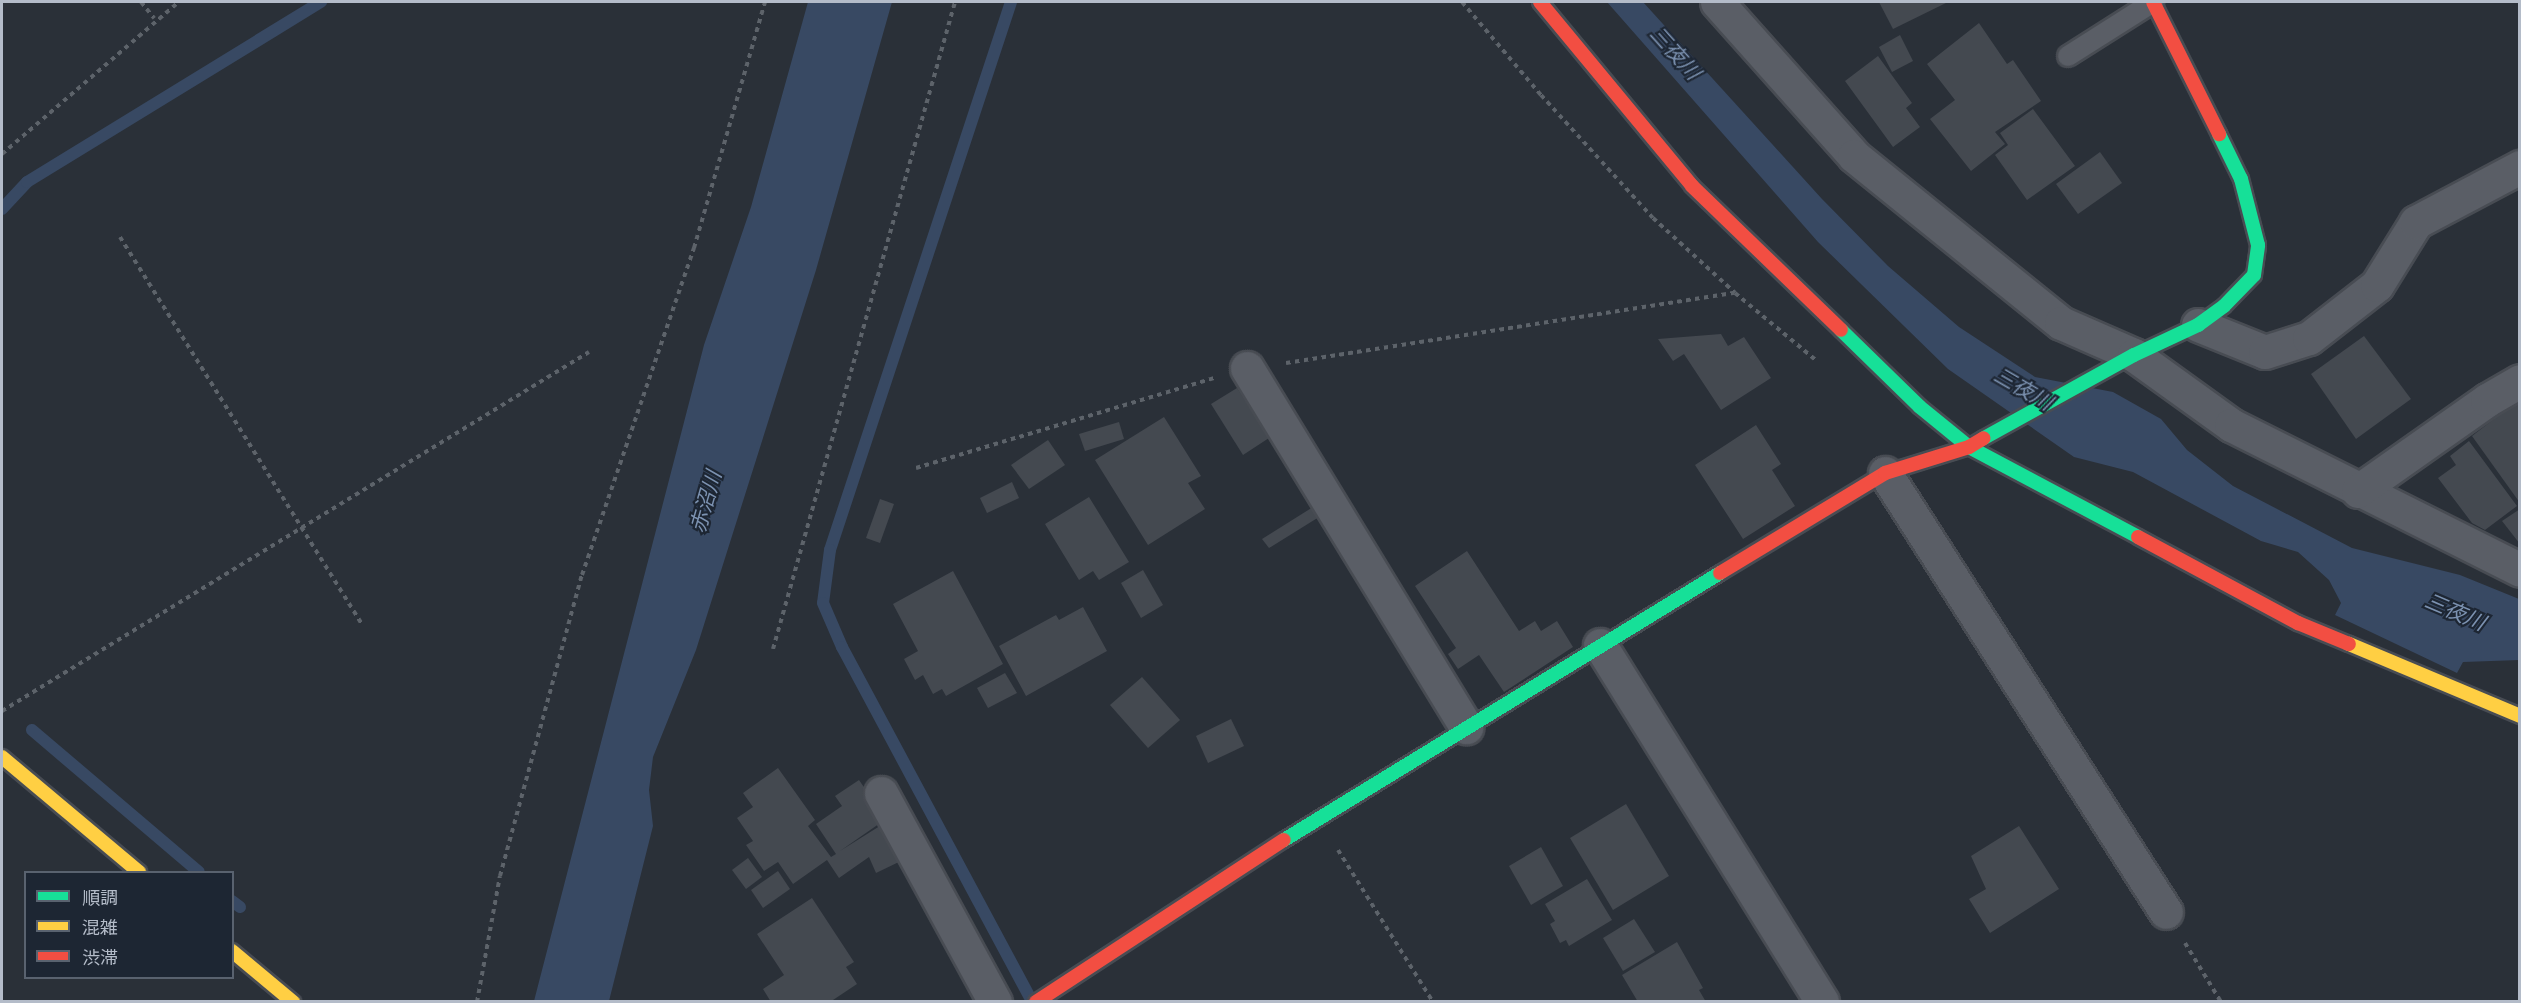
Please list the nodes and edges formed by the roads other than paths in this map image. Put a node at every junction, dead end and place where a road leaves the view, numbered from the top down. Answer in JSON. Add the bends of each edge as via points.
{"nodes":[{"id":1,"x":1540,"y":2,"type":"edge"},
{"id":2,"x":1717,"y":2,"type":"edge"},
{"id":3,"x":2153,"y":2,"type":"edge"},
{"id":4,"x":2068,"y":56,"type":"dead end"},
{"id":5,"x":2520,"y":166,"type":"edge"},
{"id":6,"x":2198,"y":325,"type":"junction"},
{"id":7,"x":2134,"y":356,"type":"junction"},
{"id":8,"x":1247,"y":368,"type":"road end"},
{"id":9,"x":2520,"y":381,"type":"edge"},
{"id":10,"x":1969,"y":447,"type":"junction"},
{"id":11,"x":1885,"y":473,"type":"junction"},
{"id":12,"x":2358,"y":491,"type":"junction"},
{"id":13,"x":2520,"y":570,"type":"edge"},
{"id":14,"x":1600,"y":645,"type":"junction"},
{"id":15,"x":2520,"y":716,"type":"edge"},
{"id":16,"x":1466,"y":727,"type":"junction"},
{"id":17,"x":2,"y":757,"type":"edge"},
{"id":18,"x":881,"y":793,"type":"dead end"},
{"id":19,"x":137,"y":871,"type":"edge"},
{"id":20,"x":2166,"y":912,"type":"road end"},
{"id":21,"x":234,"y":953,"type":"edge"},
{"id":22,"x":293,"y":1002,"type":"edge"},
{"id":23,"x":995,"y":1002,"type":"edge"},
{"id":24,"x":1036,"y":1002,"type":"edge"},
{"id":25,"x":1822,"y":1002,"type":"edge"}],
"edges":[{"from":1,"to":10,"type":"street","via":[[1692,186],[1920,407]]},
{"from":2,"to":7,"type":"street","via":[[1854,156],[2061,323]]},
{"from":3,"to":4,"type":"lane"},
{"from":3,"to":6,"type":"street","via":[[2241,179],[2258,245],[2254,274],[2224,306]]},
{"from":5,"to":6,"type":"street","via":[[2416,222],[2377,285],[2309,338],[2265,352]]},
{"from":6,"to":7,"type":"street"},
{"from":7,"to":10,"type":"street"},
{"from":7,"to":12,"type":"street","via":[[2231,425]]},
{"from":8,"to":16,"type":"street"},
{"from":9,"to":12,"type":"street"},
{"from":10,"to":11,"type":"street"},
{"from":10,"to":15,"type":"street","via":[[2298,623]]},
{"from":11,"to":14,"type":"street"},
{"from":11,"to":20,"type":"street"},
{"from":12,"to":13,"type":"street"},
{"from":14,"to":16,"type":"street"},
{"from":14,"to":25,"type":"street"},
{"from":16,"to":24,"type":"street","via":[[1318,818]]},
{"from":17,"to":19,"type":"street"},
{"from":18,"to":23,"type":"street"},
{"from":21,"to":22,"type":"street"}]}
